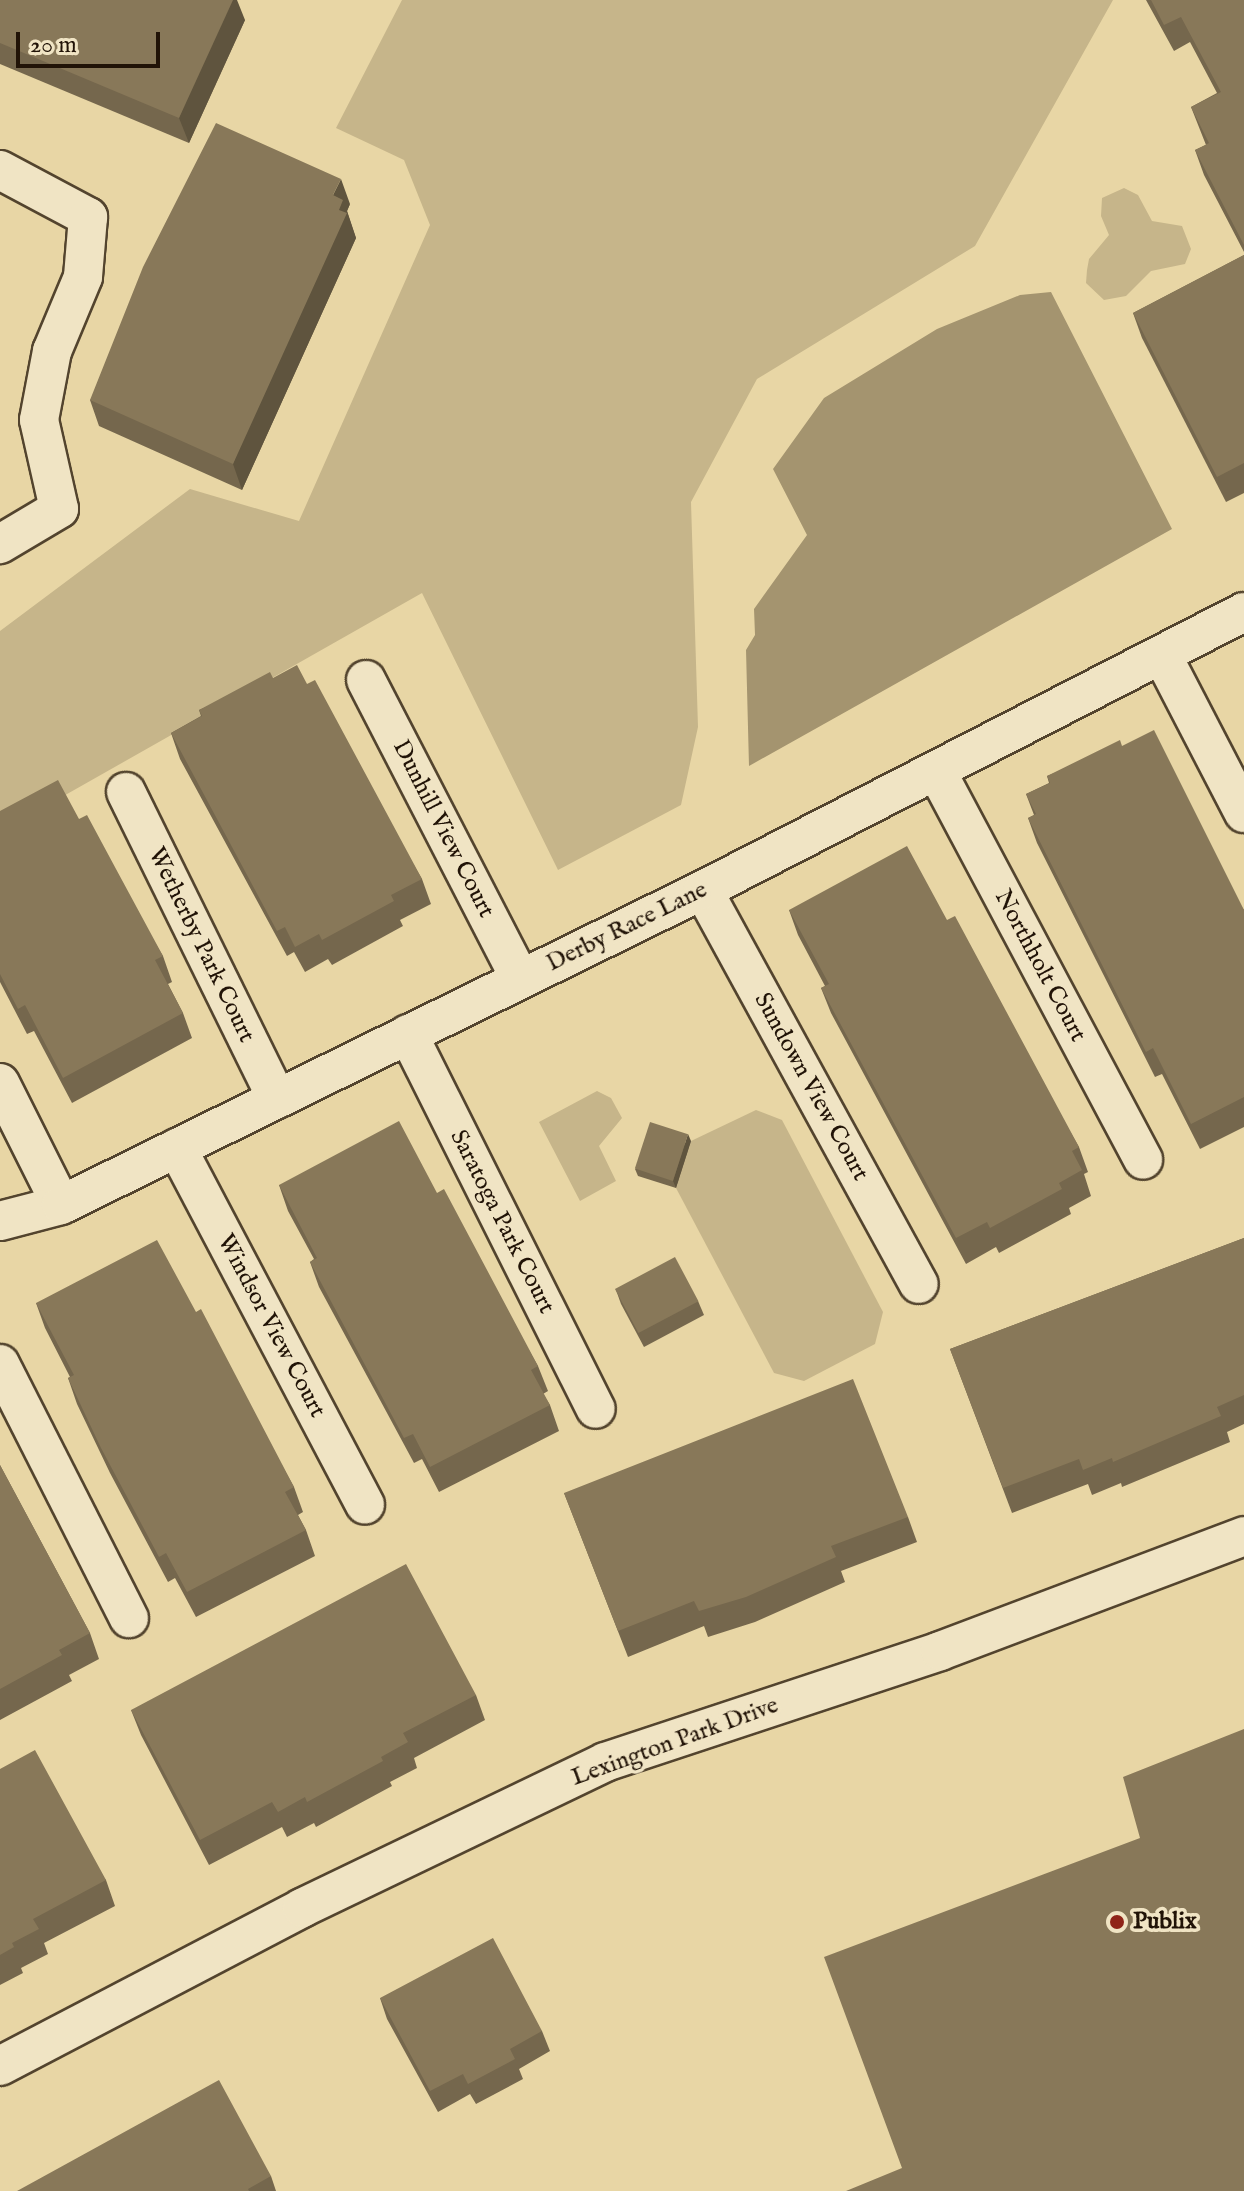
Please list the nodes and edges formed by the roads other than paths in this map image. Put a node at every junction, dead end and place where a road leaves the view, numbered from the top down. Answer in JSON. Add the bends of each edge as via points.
{"nodes":[{"id":1,"x":0,"y":170,"type":"edge"},
{"id":2,"x":0,"y":544,"type":"edge"},
{"id":3,"x":1244,"y":612,"type":"edge"},
{"id":4,"x":1162,"y":655,"type":"junction"},
{"id":5,"x":366,"y":680,"type":"dead end"},
{"id":6,"x":937,"y":772,"type":"junction"},
{"id":7,"x":126,"y":792,"type":"dead end"},
{"id":8,"x":1244,"y":813,"type":"edge"},
{"id":9,"x":703,"y":890,"type":"junction"},
{"id":10,"x":520,"y":979,"type":"junction"},
{"id":11,"x":408,"y":1034,"type":"junction"},
{"id":12,"x":0,"y":1083,"type":"edge"},
{"id":13,"x":277,"y":1099,"type":"junction"},
{"id":14,"x":177,"y":1148,"type":"junction"},
{"id":15,"x":1143,"y":1160,"type":"dead end"},
{"id":16,"x":61,"y":1205,"type":"junction"},
{"id":17,"x":0,"y":1221,"type":"edge"},
{"id":18,"x":919,"y":1284,"type":"dead end"},
{"id":19,"x":0,"y":1364,"type":"edge"},
{"id":20,"x":596,"y":1409,"type":"dead end"},
{"id":21,"x":365,"y":1504,"type":"dead end"},
{"id":22,"x":1244,"y":1536,"type":"edge"},
{"id":23,"x":129,"y":1618,"type":"dead end"},
{"id":24,"x":0,"y":2066,"type":"edge"}],
"edges":[{"from":1,"to":2,"type":"street","via":[[88,217],[83,277],[52,351],[39,420],[59,509]]},
{"from":3,"to":4,"type":"street","name":"Derby Race Lane"},
{"from":4,"to":6,"type":"street","name":"Derby Race Lane"},
{"from":4,"to":8,"type":"street"},
{"from":5,"to":10,"type":"street","name":"Dunhill View Court"},
{"from":6,"to":9,"type":"street","name":"Derby Race Lane"},
{"from":6,"to":15,"type":"street","name":"Northholt Court"},
{"from":7,"to":13,"type":"street","name":"Wetherby Park Court"},
{"from":9,"to":10,"type":"street","name":"Derby Race Lane"},
{"from":9,"to":18,"type":"street","name":"Sundown View Court"},
{"from":10,"to":11,"type":"street","name":"Derby Race Lane"},
{"from":11,"to":13,"type":"street","name":"Derby Race Lane"},
{"from":11,"to":20,"type":"street","name":"Saratoga Park Court"},
{"from":12,"to":16,"type":"street"},
{"from":13,"to":14,"type":"street","name":"Derby Race Lane"},
{"from":14,"to":16,"type":"street","name":"Derby Race Lane"},
{"from":14,"to":21,"type":"street","name":"Windsor View Court"},
{"from":16,"to":17,"type":"street","name":"Derby Race Lane"},
{"from":19,"to":23,"type":"street"},
{"from":22,"to":24,"type":"street","name":"Lexington Park Drive","via":[[940,1651],[605,1762],[302,1908]]}]}
